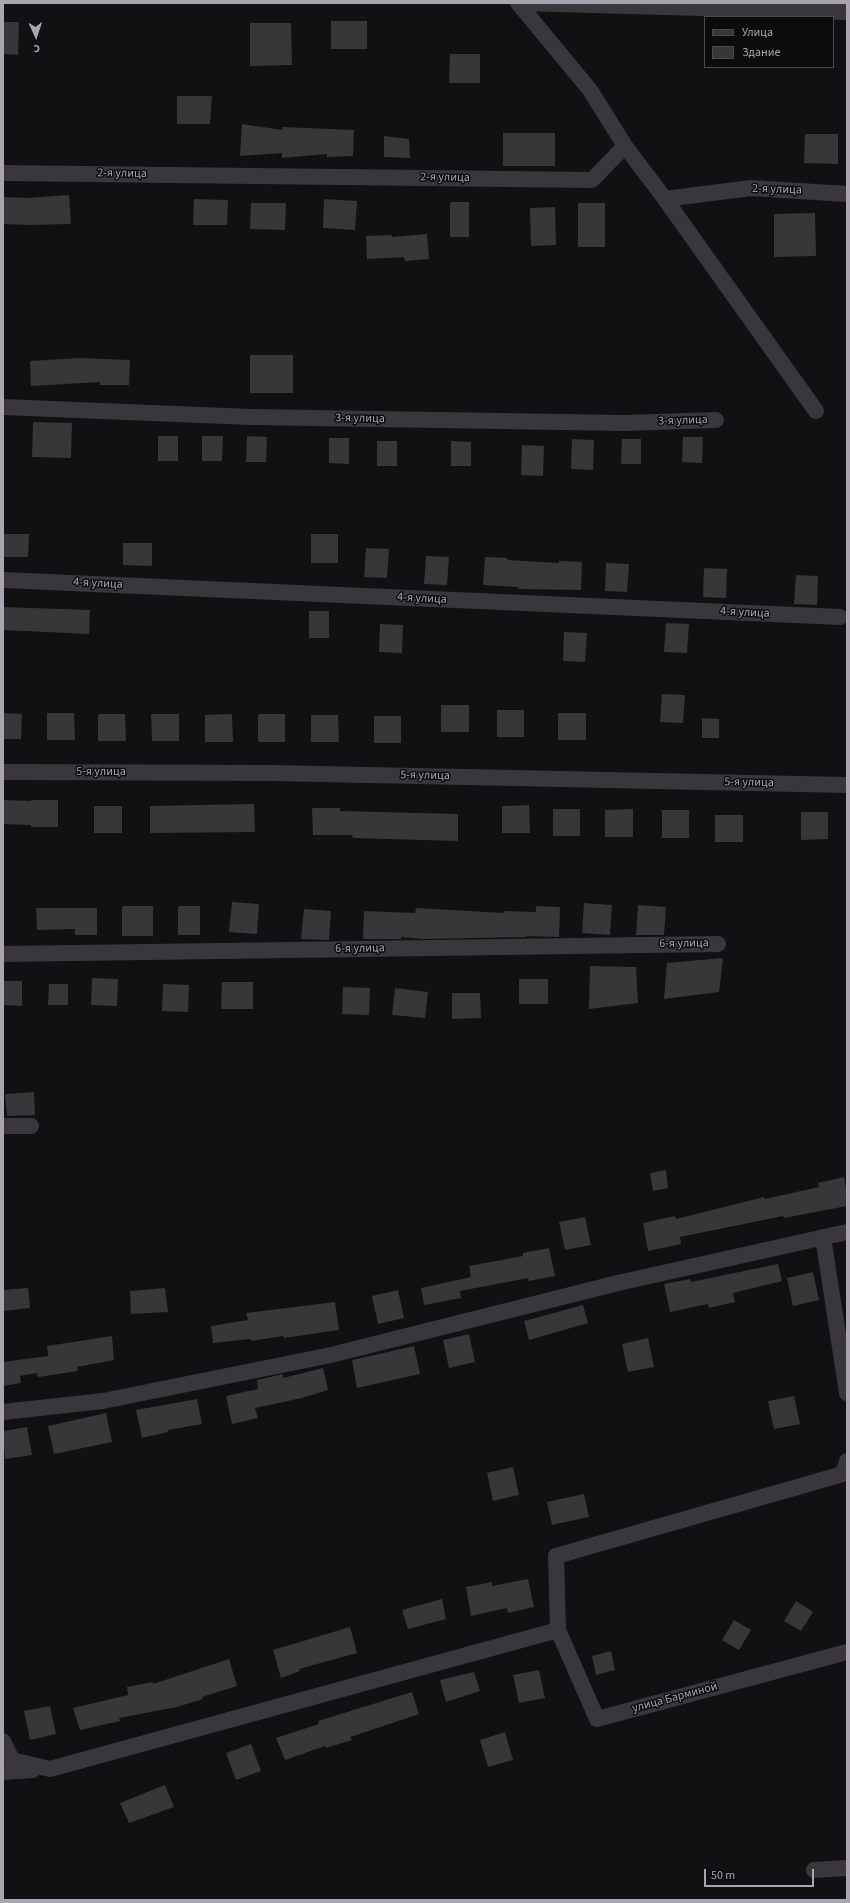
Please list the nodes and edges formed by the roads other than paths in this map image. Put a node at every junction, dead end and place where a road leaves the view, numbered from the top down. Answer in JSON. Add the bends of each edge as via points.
{"nodes":[{"id":1,"x":519,"y":3,"type":"edge"},
{"id":2,"x":847,"y":12,"type":"edge"},
{"id":3,"x":625,"y":146,"type":"junction"},
{"id":4,"x":3,"y":173,"type":"edge"},
{"id":5,"x":847,"y":194,"type":"edge"},
{"id":6,"x":665,"y":199,"type":"junction"},
{"id":7,"x":3,"y":407,"type":"edge"},
{"id":8,"x":816,"y":411,"type":"dead end"},
{"id":9,"x":716,"y":420,"type":"dead end"},
{"id":10,"x":3,"y":580,"type":"edge"},
{"id":11,"x":840,"y":617,"type":"dead end"},
{"id":12,"x":3,"y":772,"type":"edge"},
{"id":13,"x":847,"y":785,"type":"edge"},
{"id":14,"x":718,"y":944,"type":"dead end"},
{"id":15,"x":3,"y":954,"type":"edge"},
{"id":16,"x":3,"y":1126,"type":"edge"},
{"id":17,"x":31,"y":1126,"type":"dead end"},
{"id":18,"x":847,"y":1232,"type":"edge"},
{"id":19,"x":823,"y":1237,"type":"junction"},
{"id":20,"x":847,"y":1393,"type":"edge"},
{"id":21,"x":3,"y":1412,"type":"edge"},
{"id":22,"x":847,"y":1461,"type":"edge"},
{"id":23,"x":558,"y":1630,"type":"junction"},
{"id":24,"x":847,"y":1652,"type":"edge"},
{"id":25,"x":3,"y":1741,"type":"edge"},
{"id":26,"x":50,"y":1768,"type":"junction"},
{"id":27,"x":3,"y":1772,"type":"edge"},
{"id":28,"x":847,"y":1868,"type":"edge"},
{"id":29,"x":814,"y":1870,"type":"dead end"}],
"edges":[{"from":1,"to":2,"type":"street"},
{"from":1,"to":3,"type":"street","via":[[590,90]]},
{"from":3,"to":4,"type":"street","name":"2-я улица","via":[[592,180]]},
{"from":3,"to":6,"type":"street"},
{"from":5,"to":6,"type":"street","name":"2-я улица","via":[[751,188]]},
{"from":6,"to":8,"type":"street"},
{"from":7,"to":9,"type":"street","name":"3-я улица","via":[[251,417],[625,423]]},
{"from":10,"to":11,"type":"street","name":"4-я улица"},
{"from":12,"to":13,"type":"street","name":"5-я улица","via":[[288,774]]},
{"from":14,"to":15,"type":"street","name":"6-я улица"},
{"from":16,"to":17,"type":"street"},
{"from":18,"to":19,"type":"street"},
{"from":19,"to":20,"type":"street"},
{"from":19,"to":21,"type":"street","via":[[618,1283],[331,1354],[103,1401]]},
{"from":22,"to":23,"type":"street","via":[[843,1474],[556,1556]]},
{"from":23,"to":24,"type":"street","name":"улица Барминой","via":[[597,1719]]},
{"from":23,"to":26,"type":"street"},
{"from":25,"to":26,"type":"street","via":[[12,1760]]},
{"from":26,"to":27,"type":"street"},
{"from":28,"to":29,"type":"street"}]}
